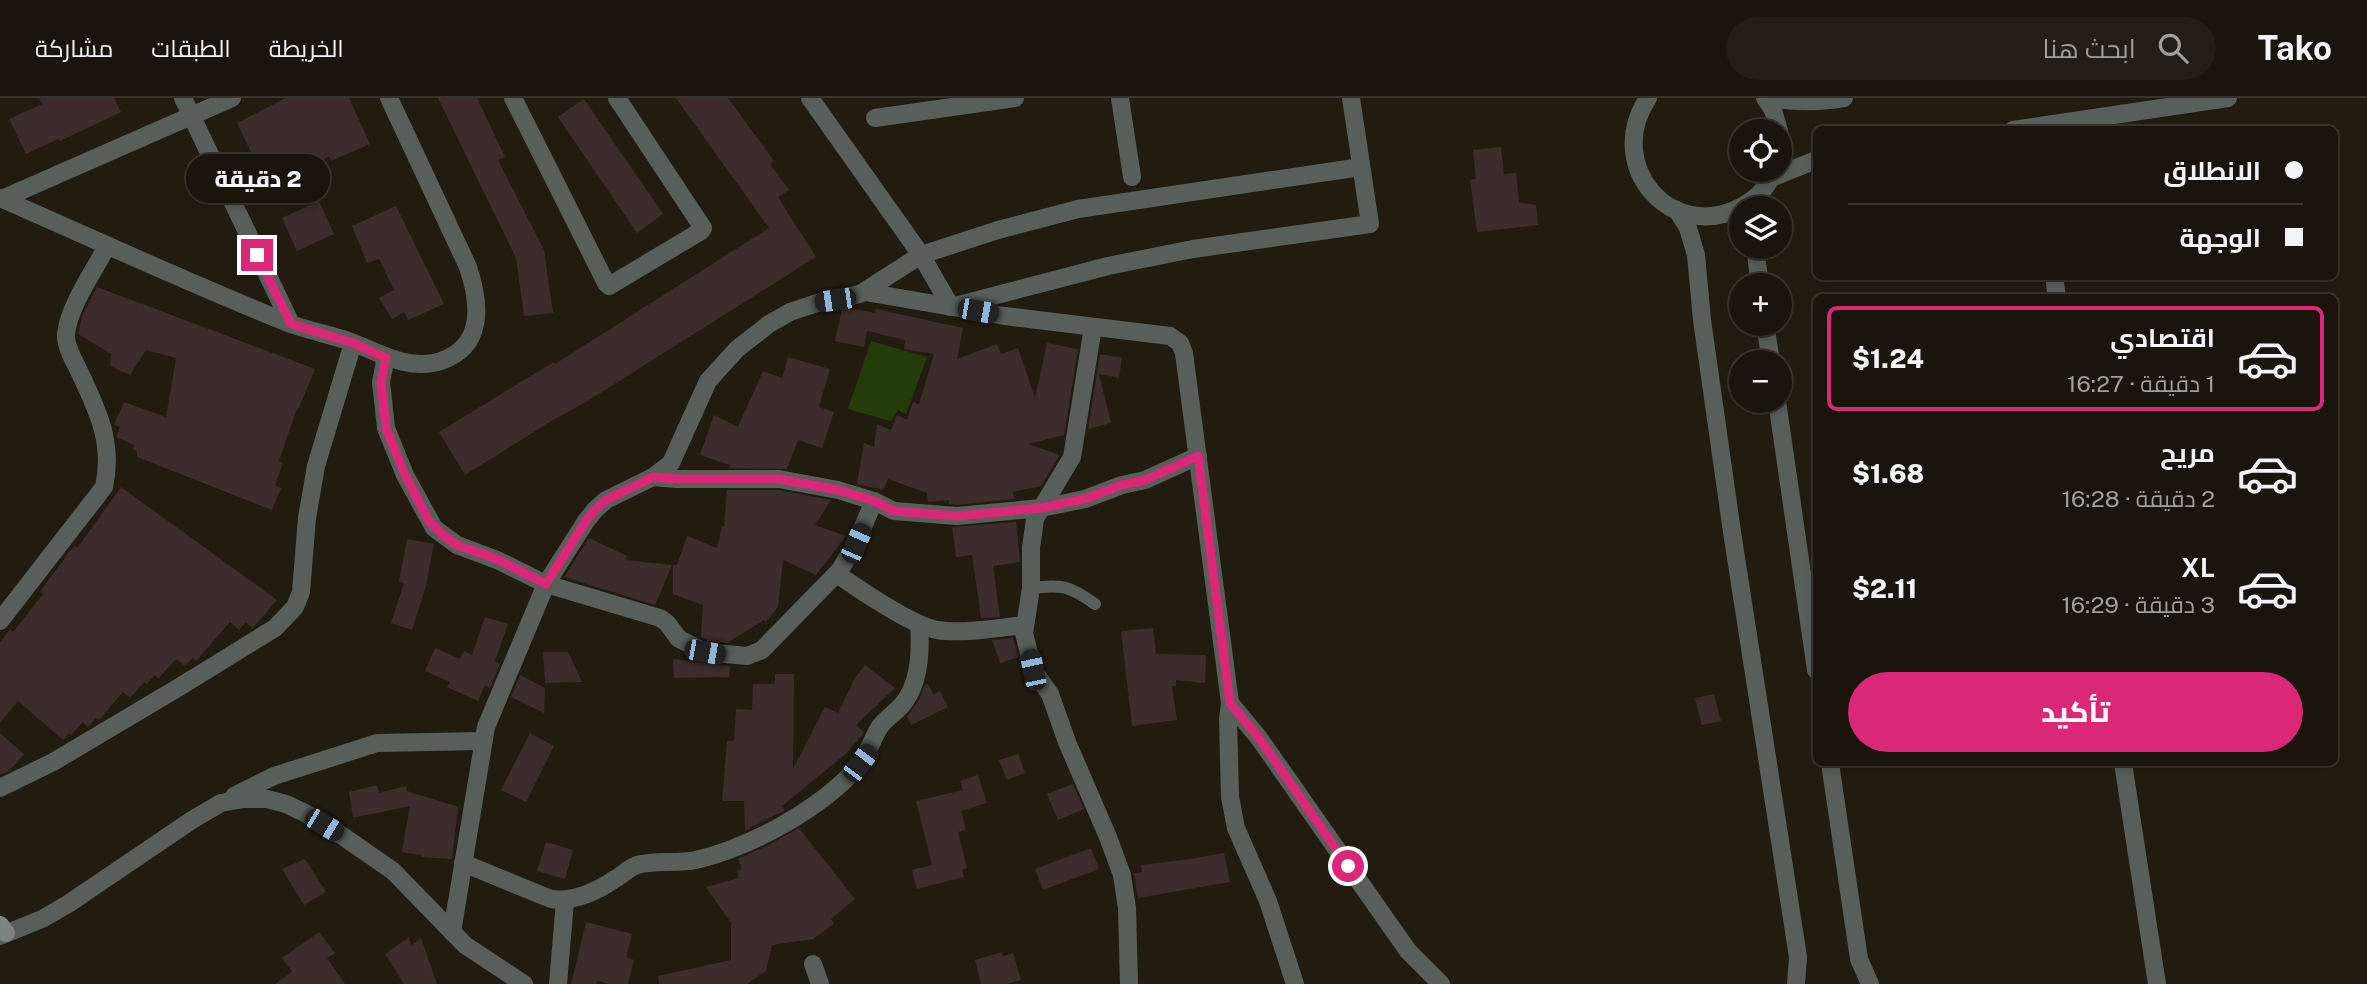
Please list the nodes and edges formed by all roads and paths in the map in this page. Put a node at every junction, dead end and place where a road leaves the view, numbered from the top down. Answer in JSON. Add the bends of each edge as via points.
{"nodes":[{"id":1,"x":183,"y":98,"type":"edge"},
{"id":2,"x":232,"y":98,"type":"edge"},
{"id":3,"x":389,"y":98,"type":"edge"},
{"id":4,"x":617,"y":98,"type":"edge"},
{"id":5,"x":810,"y":98,"type":"edge"},
{"id":6,"x":1016,"y":98,"type":"edge"},
{"id":7,"x":1121,"y":98,"type":"edge"},
{"id":8,"x":1351,"y":98,"type":"edge"},
{"id":9,"x":1647,"y":98,"type":"edge"},
{"id":10,"x":1768,"y":98,"type":"edge"},
{"id":11,"x":1844,"y":98,"type":"edge"},
{"id":12,"x":2228,"y":98,"type":"edge"},
{"id":13,"x":520,"y":101,"type":"edge"},
{"id":14,"x":2133,"y":105,"type":"edge"},
{"id":15,"x":191,"y":117,"type":"junction"},
{"id":16,"x":875,"y":118,"type":"dead end"},
{"id":17,"x":1776,"y":119,"type":"edge"},
{"id":18,"x":2042,"y":126,"type":"edge"},
{"id":19,"x":1813,"y":161,"type":"edge"},
{"id":20,"x":1361,"y":167,"type":"junction"},
{"id":21,"x":1792,"y":170,"type":"edge"},
{"id":22,"x":1132,"y":177,"type":"dead end"},
{"id":23,"x":1767,"y":182,"type":"edge"},
{"id":24,"x":1,"y":199,"type":"edge"},
{"id":25,"x":1677,"y":210,"type":"junction"},
{"id":26,"x":107,"y":246,"type":"junction"},
{"id":27,"x":921,"y":254,"type":"junction"},
{"id":28,"x":864,"y":292,"type":"junction"},
{"id":29,"x":951,"y":307,"type":"junction"},
{"id":30,"x":291,"y":324,"type":"junction"},
{"id":31,"x":1093,"y":327,"type":"junction"},
{"id":32,"x":353,"y":343,"type":"junction"},
{"id":33,"x":386,"y":358,"type":"junction"},
{"id":34,"x":1779,"y":413,"type":"edge"},
{"id":35,"x":1198,"y":456,"type":"junction"},
{"id":36,"x":653,"y":477,"type":"junction"},
{"id":37,"x":874,"y":501,"type":"junction"},
{"id":38,"x":1041,"y":508,"type":"junction"},
{"id":39,"x":837,"y":574,"type":"junction"},
{"id":40,"x":546,"y":584,"type":"junction"},
{"id":41,"x":1031,"y":589,"type":"junction"},
{"id":42,"x":1096,"y":604,"type":"dead end"},
{"id":43,"x":1812,"y":614,"type":"edge"},
{"id":44,"x":0,"y":621,"type":"edge"},
{"id":45,"x":919,"y":624,"type":"junction"},
{"id":46,"x":1024,"y":625,"type":"junction"},
{"id":47,"x":1230,"y":703,"type":"junction"},
{"id":48,"x":483,"y":741,"type":"junction"},
{"id":49,"x":1830,"y":766,"type":"edge"},
{"id":50,"x":2123,"y":766,"type":"edge"},
{"id":51,"x":0,"y":788,"type":"edge"},
{"id":52,"x":221,"y":803,"type":"junction"},
{"id":53,"x":463,"y":863,"type":"junction"},
{"id":54,"x":565,"y":901,"type":"junction"},
{"id":55,"x":2,"y":931,"type":"edge"},
{"id":56,"x":452,"y":932,"type":"junction"},
{"id":57,"x":813,"y":964,"type":"dead end"},
{"id":58,"x":524,"y":984,"type":"edge"},
{"id":59,"x":558,"y":984,"type":"edge"},
{"id":60,"x":820,"y":984,"type":"edge"},
{"id":61,"x":1129,"y":984,"type":"edge"},
{"id":62,"x":1295,"y":984,"type":"edge"},
{"id":63,"x":1441,"y":984,"type":"edge"},
{"id":64,"x":1796,"y":984,"type":"edge"},
{"id":65,"x":1870,"y":984,"type":"edge"},
{"id":66,"x":2157,"y":984,"type":"edge"}],
"edges":[{"from":1,"to":15,"type":"street"},
{"from":2,"to":15,"type":"street"},
{"from":3,"to":33,"type":"street","via":[[468,267],[475,288],[476,323],[472,337],[440,361],[418,364]]},
{"from":4,"to":13,"type":"street","via":[[703,228],[609,286]]},
{"from":5,"to":27,"type":"street"},
{"from":6,"to":16,"type":"street"},
{"from":7,"to":22,"type":"street"},
{"from":8,"to":20,"type":"street"},
{"from":9,"to":25,"type":"street","via":[[1632,134],[1634,158],[1642,180],[1657,198]]},
{"from":10,"to":11,"type":"street","via":[[1819,102]]},
{"from":10,"to":17,"type":"street"},
{"from":12,"to":14,"type":"street"},
{"from":14,"to":18,"type":"street"},
{"from":15,"to":24,"type":"street"},
{"from":15,"to":30,"type":"street"},
{"from":19,"to":21,"type":"street"},
{"from":20,"to":27,"type":"street","via":[[1079,209]]},
{"from":20,"to":29,"type":"street","via":[[1370,224],[1132,261]]},
{"from":23,"to":25,"type":"street","via":[[1751,201],[1724,213],[1696,215]]},
{"from":24,"to":26,"type":"street"},
{"from":25,"to":64,"type":"street","via":[[1696,255],[1732,532],[1798,957]]},
{"from":26,"to":30,"type":"street"},
{"from":26,"to":44,"type":"street","via":[[72,311],[66,335],[106,443],[104,487]]},
{"from":27,"to":28,"type":"street"},
{"from":27,"to":29,"type":"street"},
{"from":28,"to":29,"type":"street"},
{"from":28,"to":36,"type":"street","via":[[790,312],[737,349],[708,381],[671,463]]},
{"from":29,"to":31,"type":"street"},
{"from":30,"to":32,"type":"street"},
{"from":31,"to":35,"type":"street","via":[[1170,336],[1181,343]]},
{"from":31,"to":38,"type":"street","via":[[1072,457]]},
{"from":32,"to":33,"type":"street"},
{"from":32,"to":51,"type":"street","via":[[316,466],[295,607],[275,628],[188,682]]},
{"from":33,"to":40,"type":"street","via":[[381,382],[386,428],[429,521],[457,545]]},
{"from":34,"to":43,"type":"street"},
{"from":35,"to":38,"type":"street","via":[[1145,480]]},
{"from":35,"to":47,"type":"street"},
{"from":36,"to":37,"type":"street","via":[[779,479]]},
{"from":36,"to":40,"type":"street","via":[[595,510]]},
{"from":37,"to":38,"type":"street","via":[[894,511],[957,516]]},
{"from":37,"to":39,"type":"street"},
{"from":38,"to":41,"type":"street","via":[[1032,539]]},
{"from":39,"to":40,"type":"street","via":[[767,645],[747,656],[705,652],[679,639],[660,618]]},
{"from":39,"to":45,"type":"street"},
{"from":40,"to":48,"type":"street"},
{"from":41,"to":42,"type":"lane","via":[[1068,587]]},
{"from":41,"to":46,"type":"street"},
{"from":45,"to":46,"type":"street","via":[[951,631]]},
{"from":45,"to":54,"type":"street","via":[[916,677],[908,695],[881,725],[869,751],[849,776],[818,801],[730,849],[683,862],[638,865],[596,890]]},
{"from":46,"to":61,"type":"street","via":[[1033,670],[1050,694],[1122,875]]},
{"from":47,"to":62,"type":"street","via":[[1230,797],[1236,828],[1268,901]]},
{"from":47,"to":63,"type":"street","via":[[1408,951]]},
{"from":48,"to":52,"type":"street","via":[[377,743],[274,776]]},
{"from":48,"to":53,"type":"street"},
{"from":49,"to":65,"type":"street","via":[[1859,959]]},
{"from":50,"to":66,"type":"street"},
{"from":52,"to":55,"type":"street","via":[[68,904],[42,919]]},
{"from":52,"to":56,"type":"street","via":[[267,799],[305,813],[393,871]]},
{"from":53,"to":54,"type":"street"},
{"from":53,"to":56,"type":"street"},
{"from":54,"to":59,"type":"street"},
{"from":56,"to":58,"type":"street"},
{"from":57,"to":60,"type":"street"}]}
